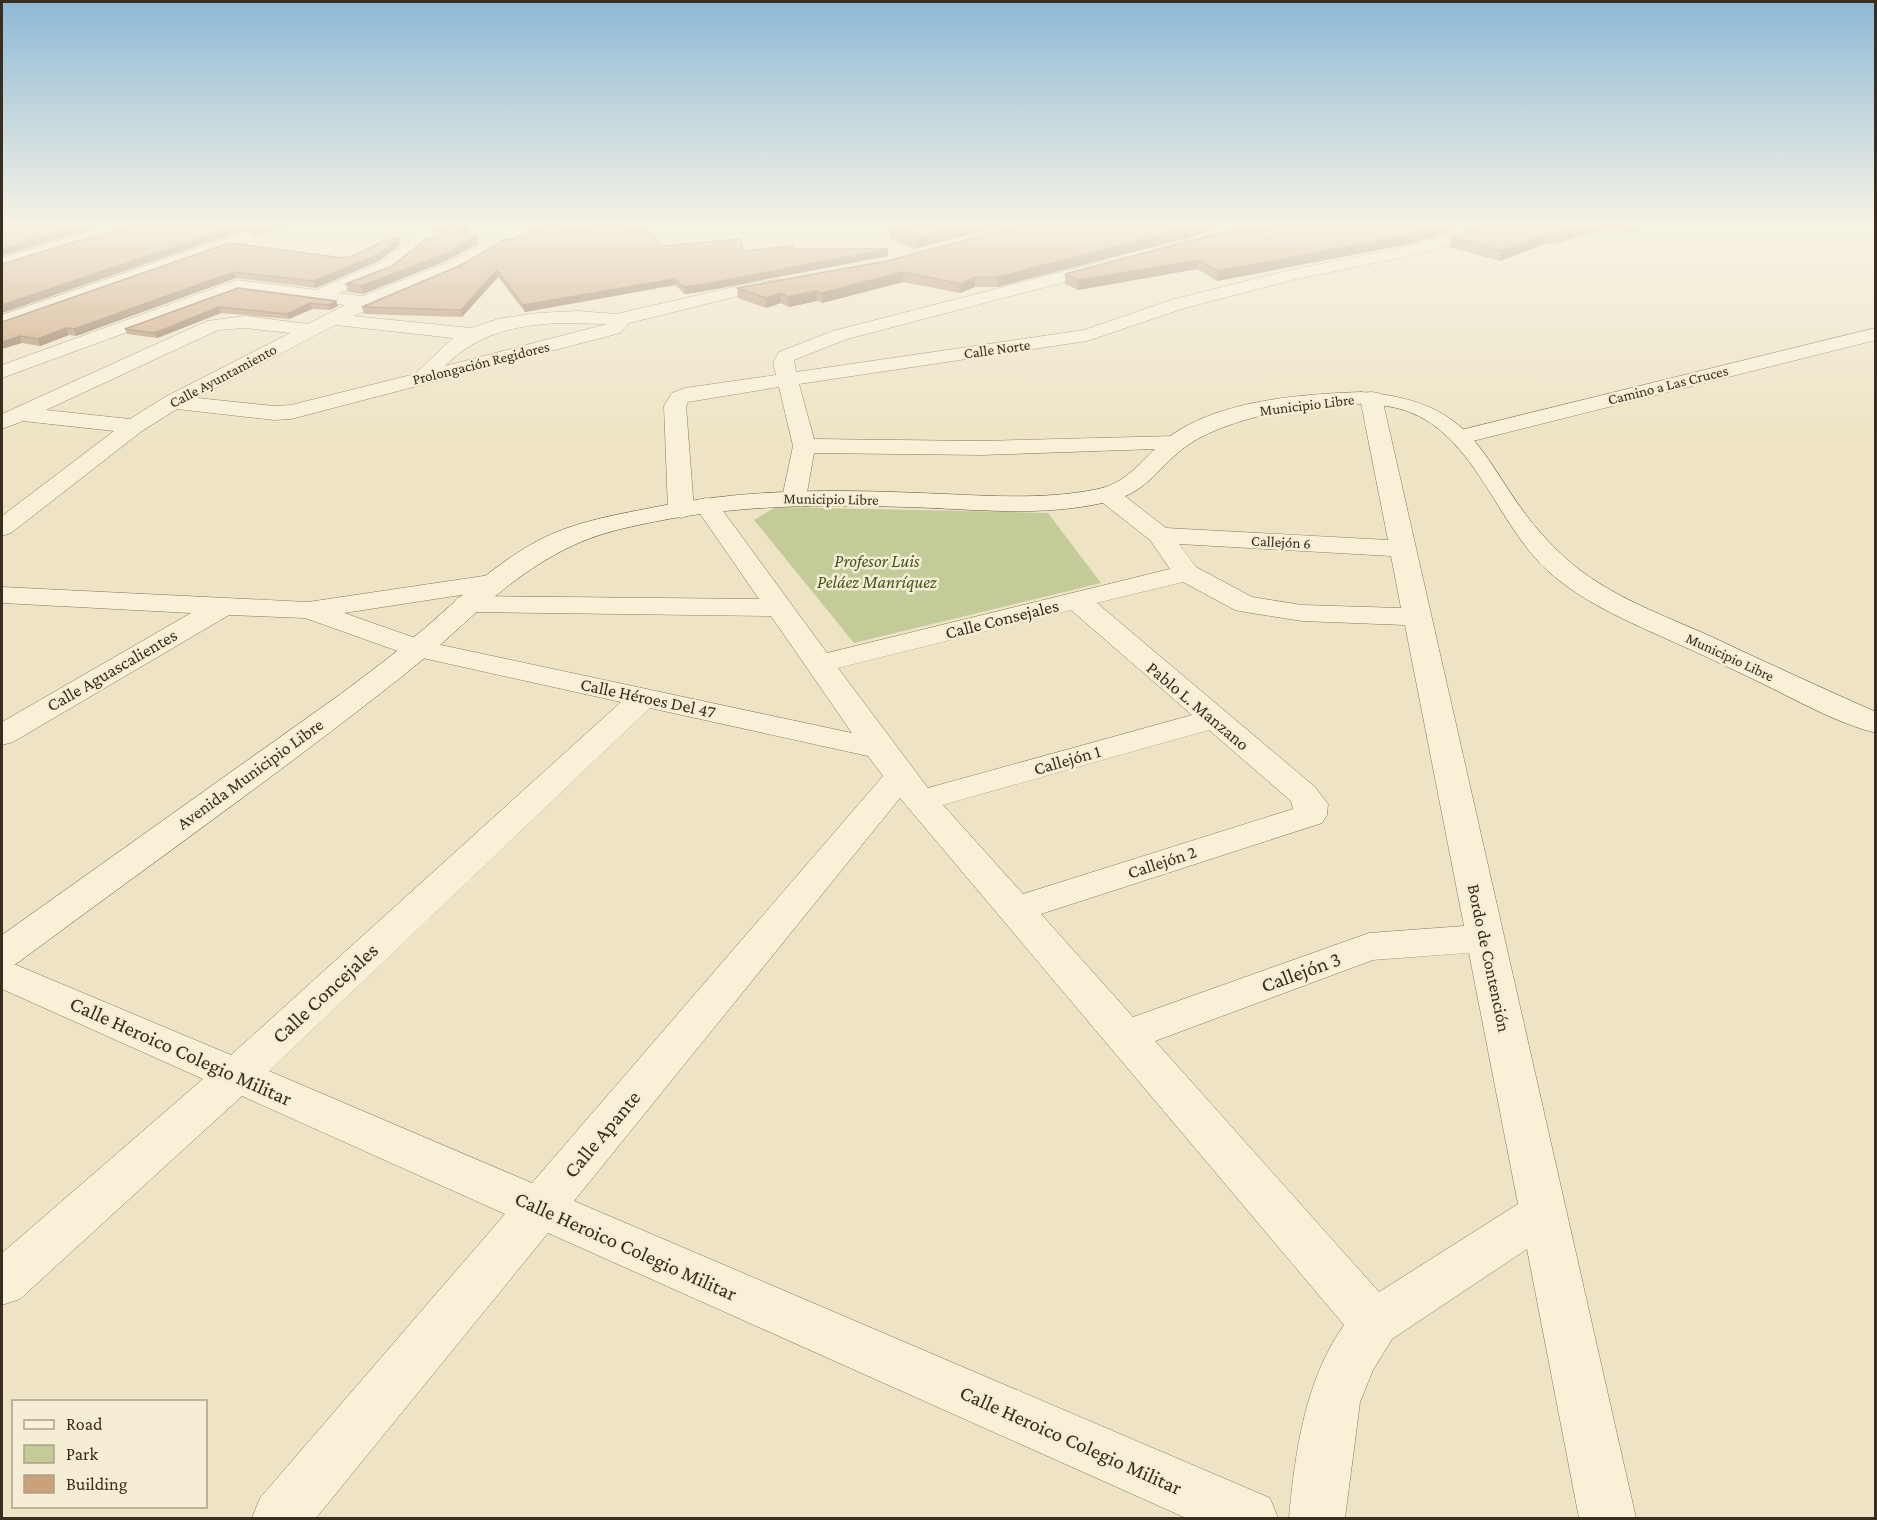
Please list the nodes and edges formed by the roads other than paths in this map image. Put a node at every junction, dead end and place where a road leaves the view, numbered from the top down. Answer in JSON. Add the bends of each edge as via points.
{"nodes":[{"id":1,"x":75,"y":296,"type":"edge"},
{"id":2,"x":204,"y":296,"type":"edge"},
{"id":3,"x":332,"y":296,"type":"edge"},
{"id":4,"x":380,"y":296,"type":"edge"},
{"id":5,"x":717,"y":296,"type":"edge"},
{"id":6,"x":988,"y":296,"type":"edge"},
{"id":7,"x":1209,"y":296,"type":"edge"},
{"id":8,"x":365,"y":302,"type":"junction"},
{"id":9,"x":331,"y":319,"type":"junction"},
{"id":10,"x":620,"y":319,"type":"junction"},
{"id":11,"x":2,"y":321,"type":"edge"},
{"id":12,"x":310,"y":330,"type":"junction"},
{"id":13,"x":474,"y":334,"type":"junction"},
{"id":14,"x":1875,"y":334,"type":"edge"},
{"id":15,"x":2,"y":372,"type":"edge"},
{"id":16,"x":786,"y":377,"type":"junction"},
{"id":17,"x":421,"y":378,"type":"junction"},
{"id":18,"x":1371,"y":398,"type":"junction"},
{"id":19,"x":173,"y":402,"type":"junction"},
{"id":20,"x":10,"y":418,"type":"edge"},
{"id":21,"x":134,"y":426,"type":"junction"},
{"id":22,"x":1461,"y":437,"type":"junction"},
{"id":23,"x":1176,"y":442,"type":"junction"},
{"id":24,"x":804,"y":446,"type":"junction"},
{"id":25,"x":1108,"y":495,"type":"junction"},
{"id":26,"x":794,"y":498,"type":"junction"},
{"id":27,"x":693,"y":507,"type":"junction"},
{"id":28,"x":3,"y":526,"type":"edge"},
{"id":29,"x":1159,"y":535,"type":"junction"},
{"id":30,"x":1403,"y":549,"type":"junction"},
{"id":31,"x":1185,"y":573,"type":"junction"},
{"id":32,"x":479,"y":594,"type":"junction"},
{"id":33,"x":2,"y":595,"type":"edge"},
{"id":34,"x":1077,"y":601,"type":"junction"},
{"id":35,"x":223,"y":606,"type":"junction"},
{"id":36,"x":779,"y":608,"type":"junction"},
{"id":37,"x":308,"y":610,"type":"junction"},
{"id":38,"x":1417,"y":616,"type":"junction"},
{"id":39,"x":419,"y":649,"type":"junction"},
{"id":40,"x":819,"y":664,"type":"junction"},
{"id":41,"x":644,"y":697,"type":"junction"},
{"id":42,"x":1213,"y":719,"type":"junction"},
{"id":43,"x":1875,"y":724,"type":"edge"},
{"id":44,"x":2,"y":735,"type":"edge"},
{"id":45,"x":899,"y":775,"type":"junction"},
{"id":46,"x":1310,"y":814,"type":"joint"},
{"id":47,"x":1013,"y":910,"type":"junction"},
{"id":48,"x":1485,"y":938,"type":"junction"},
{"id":49,"x":2,"y":954,"type":"edge"},
{"id":50,"x":2,"y":973,"type":"edge"},
{"id":51,"x":1125,"y":1036,"type":"junction"},
{"id":52,"x":236,"y":1076,"type":"junction"},
{"id":53,"x":540,"y":1208,"type":"junction"},
{"id":54,"x":1543,"y":1213,"type":"junction"},
{"id":55,"x":2,"y":1283,"type":"edge"},
{"id":56,"x":1374,"y":1323,"type":"junction"},
{"id":57,"x":280,"y":1518,"type":"edge"},
{"id":58,"x":1250,"y":1518,"type":"edge"},
{"id":59,"x":1317,"y":1518,"type":"edge"},
{"id":60,"x":1608,"y":1518,"type":"edge"}],
"edges":[{"from":1,"to":11,"type":"street"},
{"from":2,"to":15,"type":"street"},
{"from":3,"to":8,"type":"street"},
{"from":4,"to":8,"type":"street","name":"Calle Ayuntamiento"},
{"from":5,"to":10,"type":"street","name":"Prolongación Regidores"},
{"from":6,"to":16,"type":"street","via":[[795,350],[783,362]]},
{"from":7,"to":16,"type":"street","name":"Calle Norte","via":[[1087,334]]},
{"from":8,"to":9,"type":"street","name":"Calle Ayuntamiento"},
{"from":9,"to":12,"type":"street","name":"Calle Ayuntamiento"},
{"from":9,"to":13,"type":"street"},
{"from":10,"to":13,"type":"street","via":[[553,317]]},
{"from":10,"to":17,"type":"street","name":"Prolongación Regidores","via":[[613,329]]},
{"from":12,"to":19,"type":"street","name":"Calle Ayuntamiento"},
{"from":12,"to":20,"type":"street","via":[[245,322],[214,325]]},
{"from":13,"to":17,"type":"street"},
{"from":14,"to":22,"type":"street","name":"Camino a Las Cruces"},
{"from":16,"to":24,"type":"street"},
{"from":16,"to":27,"type":"street","name":"Calle Norte","via":[[680,398],[675,406]]},
{"from":17,"to":19,"type":"street","name":"Prolongación Regidores","via":[[291,412]]},
{"from":18,"to":22,"type":"street","name":"Municipio Libre","via":[[1430,412]]},
{"from":18,"to":23,"type":"street","name":"Municipio Libre","via":[[1256,411],[1200,427]]},
{"from":18,"to":30,"type":"street","name":"Bordo de Contención"},
{"from":19,"to":21,"type":"street","name":"Calle Ayuntamiento"},
{"from":20,"to":21,"type":"street"},
{"from":21,"to":28,"type":"street","name":"Calle Ayuntamiento"},
{"from":22,"to":43,"type":"street","name":"Municipio Libre","via":[[1529,535],[1552,561],[1581,584],[1626,609]]},
{"from":23,"to":24,"type":"street","via":[[982,448]]},
{"from":23,"to":25,"type":"street","name":"Municipio Libre","via":[[1147,475]]},
{"from":24,"to":26,"type":"street"},
{"from":25,"to":26,"type":"street","name":"Municipio Libre","via":[[1020,503]]},
{"from":25,"to":29,"type":"street"},
{"from":26,"to":27,"type":"street","name":"Municipio Libre"},
{"from":27,"to":32,"type":"street","name":"Municipio Libre","via":[[588,529],[551,544]]},
{"from":27,"to":36,"type":"street"},
{"from":29,"to":30,"type":"street","name":"Callejón 6"},
{"from":29,"to":31,"type":"street"},
{"from":30,"to":38,"type":"street","name":"Bordo de Contención"},
{"from":31,"to":34,"type":"street","name":"Calle Consejales"},
{"from":31,"to":38,"type":"street","via":[[1245,604],[1273,610]]},
{"from":32,"to":36,"type":"street"},
{"from":32,"to":37,"type":"street"},
{"from":32,"to":39,"type":"street","name":"Avenida Municipio Libre"},
{"from":33,"to":35,"type":"street"},
{"from":34,"to":40,"type":"street","name":"Calle Consejales"},
{"from":34,"to":42,"type":"street","name":"Pablo L. Manzano"},
{"from":35,"to":37,"type":"street"},
{"from":35,"to":44,"type":"street","name":"Calle Aguascalientes"},
{"from":36,"to":40,"type":"street"},
{"from":37,"to":39,"type":"street","name":"Calle Héroes Del 47"},
{"from":38,"to":48,"type":"street","name":"Bordo de Contención"},
{"from":39,"to":41,"type":"street","name":"Calle Héroes Del 47"},
{"from":39,"to":49,"type":"street","name":"Avenida Municipio Libre"},
{"from":40,"to":45,"type":"street"},
{"from":41,"to":45,"type":"street","name":"Calle Héroes Del 47"},
{"from":41,"to":52,"type":"street","name":"Calle Concejales"},
{"from":42,"to":45,"type":"street","name":"Callejón 1"},
{"from":42,"to":46,"type":"street","name":"Pablo L. Manzano","via":[[1303,794],[1311,804]]},
{"from":45,"to":47,"type":"street"},
{"from":45,"to":53,"type":"street","name":"Calle Apante"},
{"from":46,"to":47,"type":"street","name":"Callejón 2"},
{"from":47,"to":51,"type":"street"},
{"from":48,"to":51,"type":"street","name":"Callejón 3","via":[[1369,948]]},
{"from":48,"to":54,"type":"street","name":"Bordo de Contención"},
{"from":50,"to":52,"type":"street","name":"Calle Heroico Colegio Militar"},
{"from":51,"to":56,"type":"street"},
{"from":52,"to":53,"type":"street","name":"Calle Heroico Colegio Militar"},
{"from":52,"to":55,"type":"street","name":"Calle Concejales"},
{"from":53,"to":57,"type":"street","name":"Calle Apante"},
{"from":53,"to":58,"type":"street","name":"Calle Heroico Colegio Militar"},
{"from":54,"to":56,"type":"street"},
{"from":54,"to":60,"type":"street","name":"Bordo de Contención"},
{"from":56,"to":59,"type":"street","via":[[1352,1356],[1333,1402]]}]}
